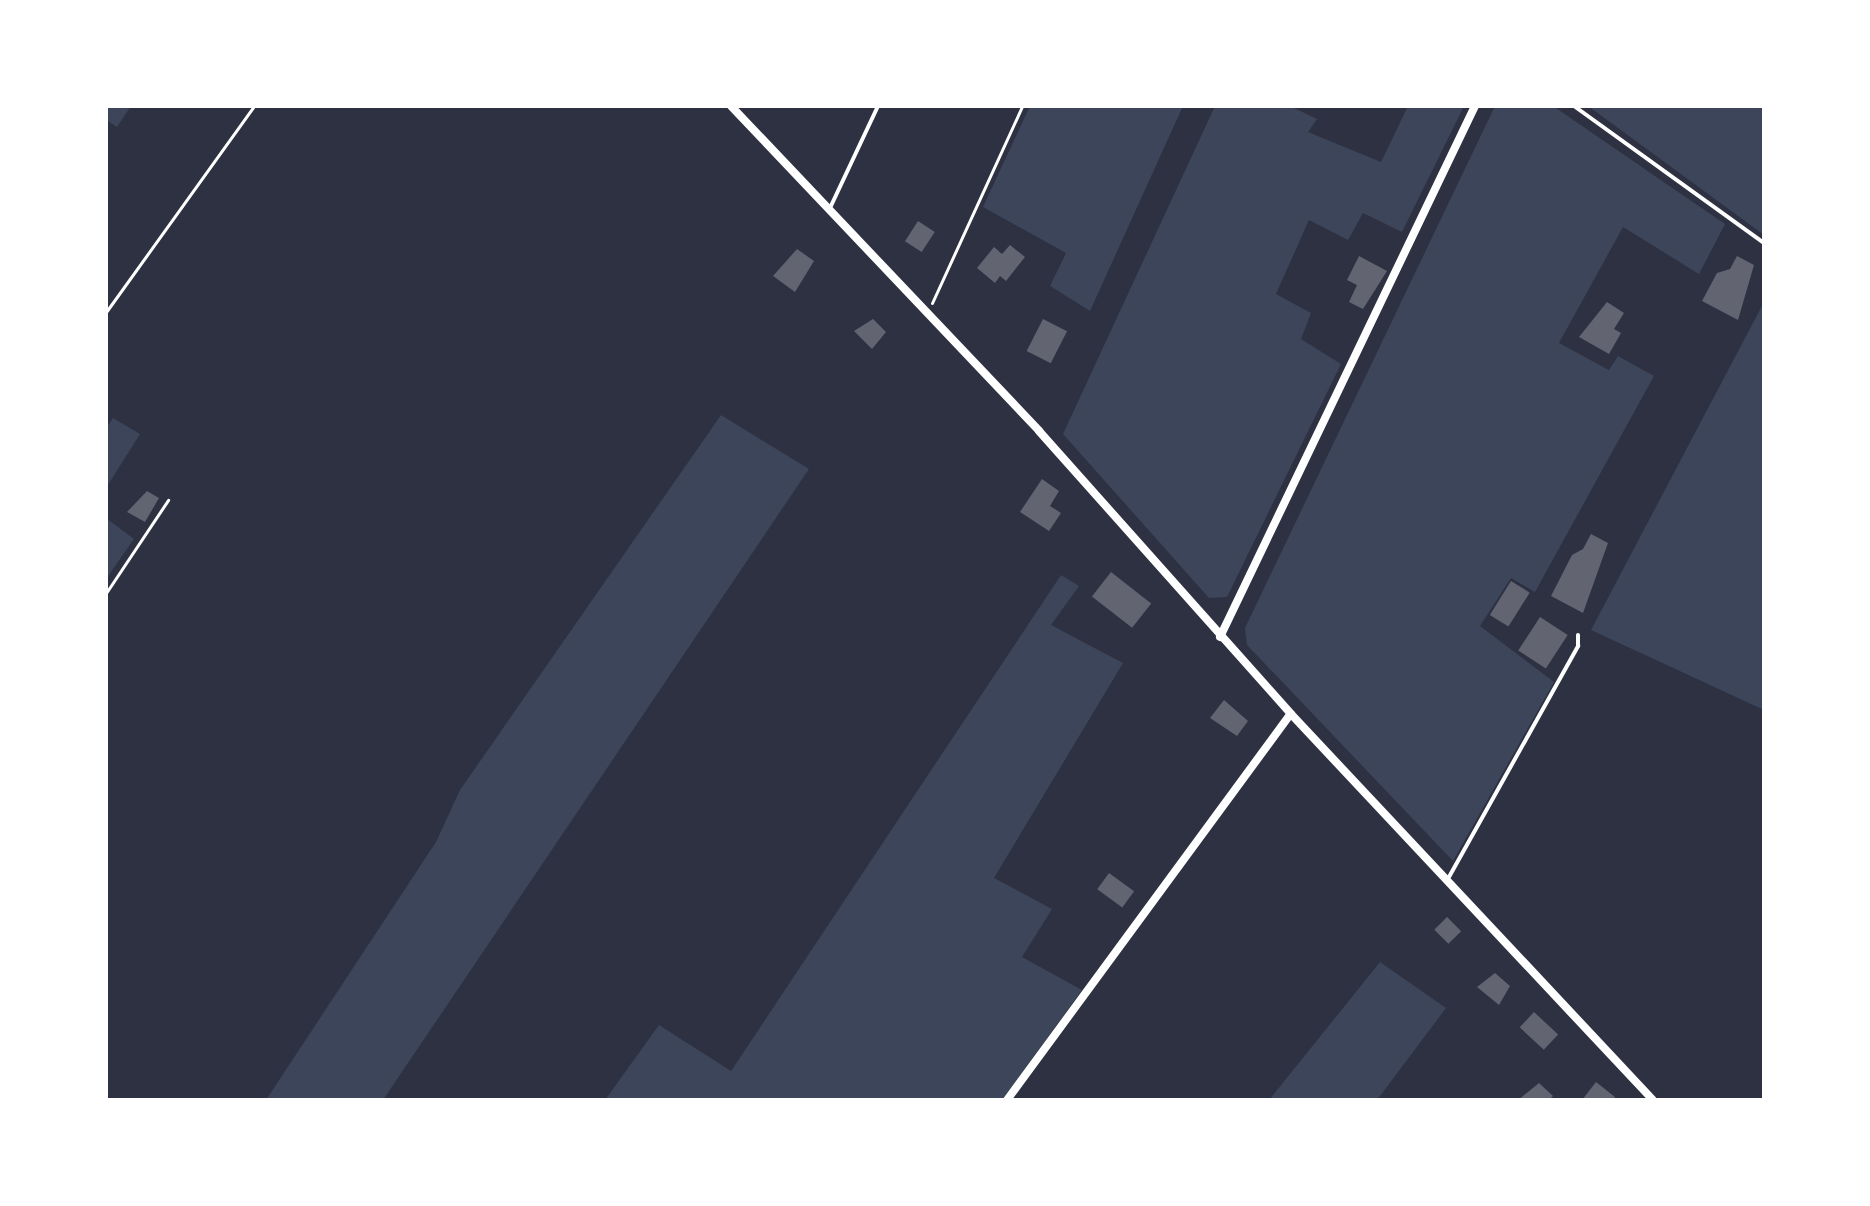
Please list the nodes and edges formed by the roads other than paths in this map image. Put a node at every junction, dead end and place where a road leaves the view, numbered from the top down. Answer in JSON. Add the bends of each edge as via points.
{"nodes":[{"id":1,"x":731,"y":106,"type":"edge"},
{"id":2,"x":878,"y":106,"type":"edge"},
{"id":3,"x":1475,"y":106,"type":"edge"},
{"id":4,"x":1574,"y":106,"type":"edge"},
{"id":5,"x":829,"y":210,"type":"junction"},
{"id":6,"x":1764,"y":243,"type":"edge"},
{"id":7,"x":1578,"y":635,"type":"dead end"},
{"id":8,"x":1220,"y":637,"type":"junction"},
{"id":9,"x":1291,"y":714,"type":"junction"},
{"id":10,"x":1449,"y":877,"type":"junction"},
{"id":11,"x":1007,"y":1100,"type":"edge"},
{"id":12,"x":1653,"y":1100,"type":"edge"}],
"edges":[{"from":1,"to":5,"type":"street"},
{"from":2,"to":5,"type":"lane"},
{"from":3,"to":8,"type":"street"},
{"from":4,"to":6,"type":"lane"},
{"from":5,"to":8,"type":"street","via":[[1039,431]]},
{"from":7,"to":10,"type":"lane","via":[[1578,646]]},
{"from":8,"to":9,"type":"street"},
{"from":9,"to":10,"type":"street"},
{"from":9,"to":11,"type":"street"},
{"from":10,"to":12,"type":"street"}]}
